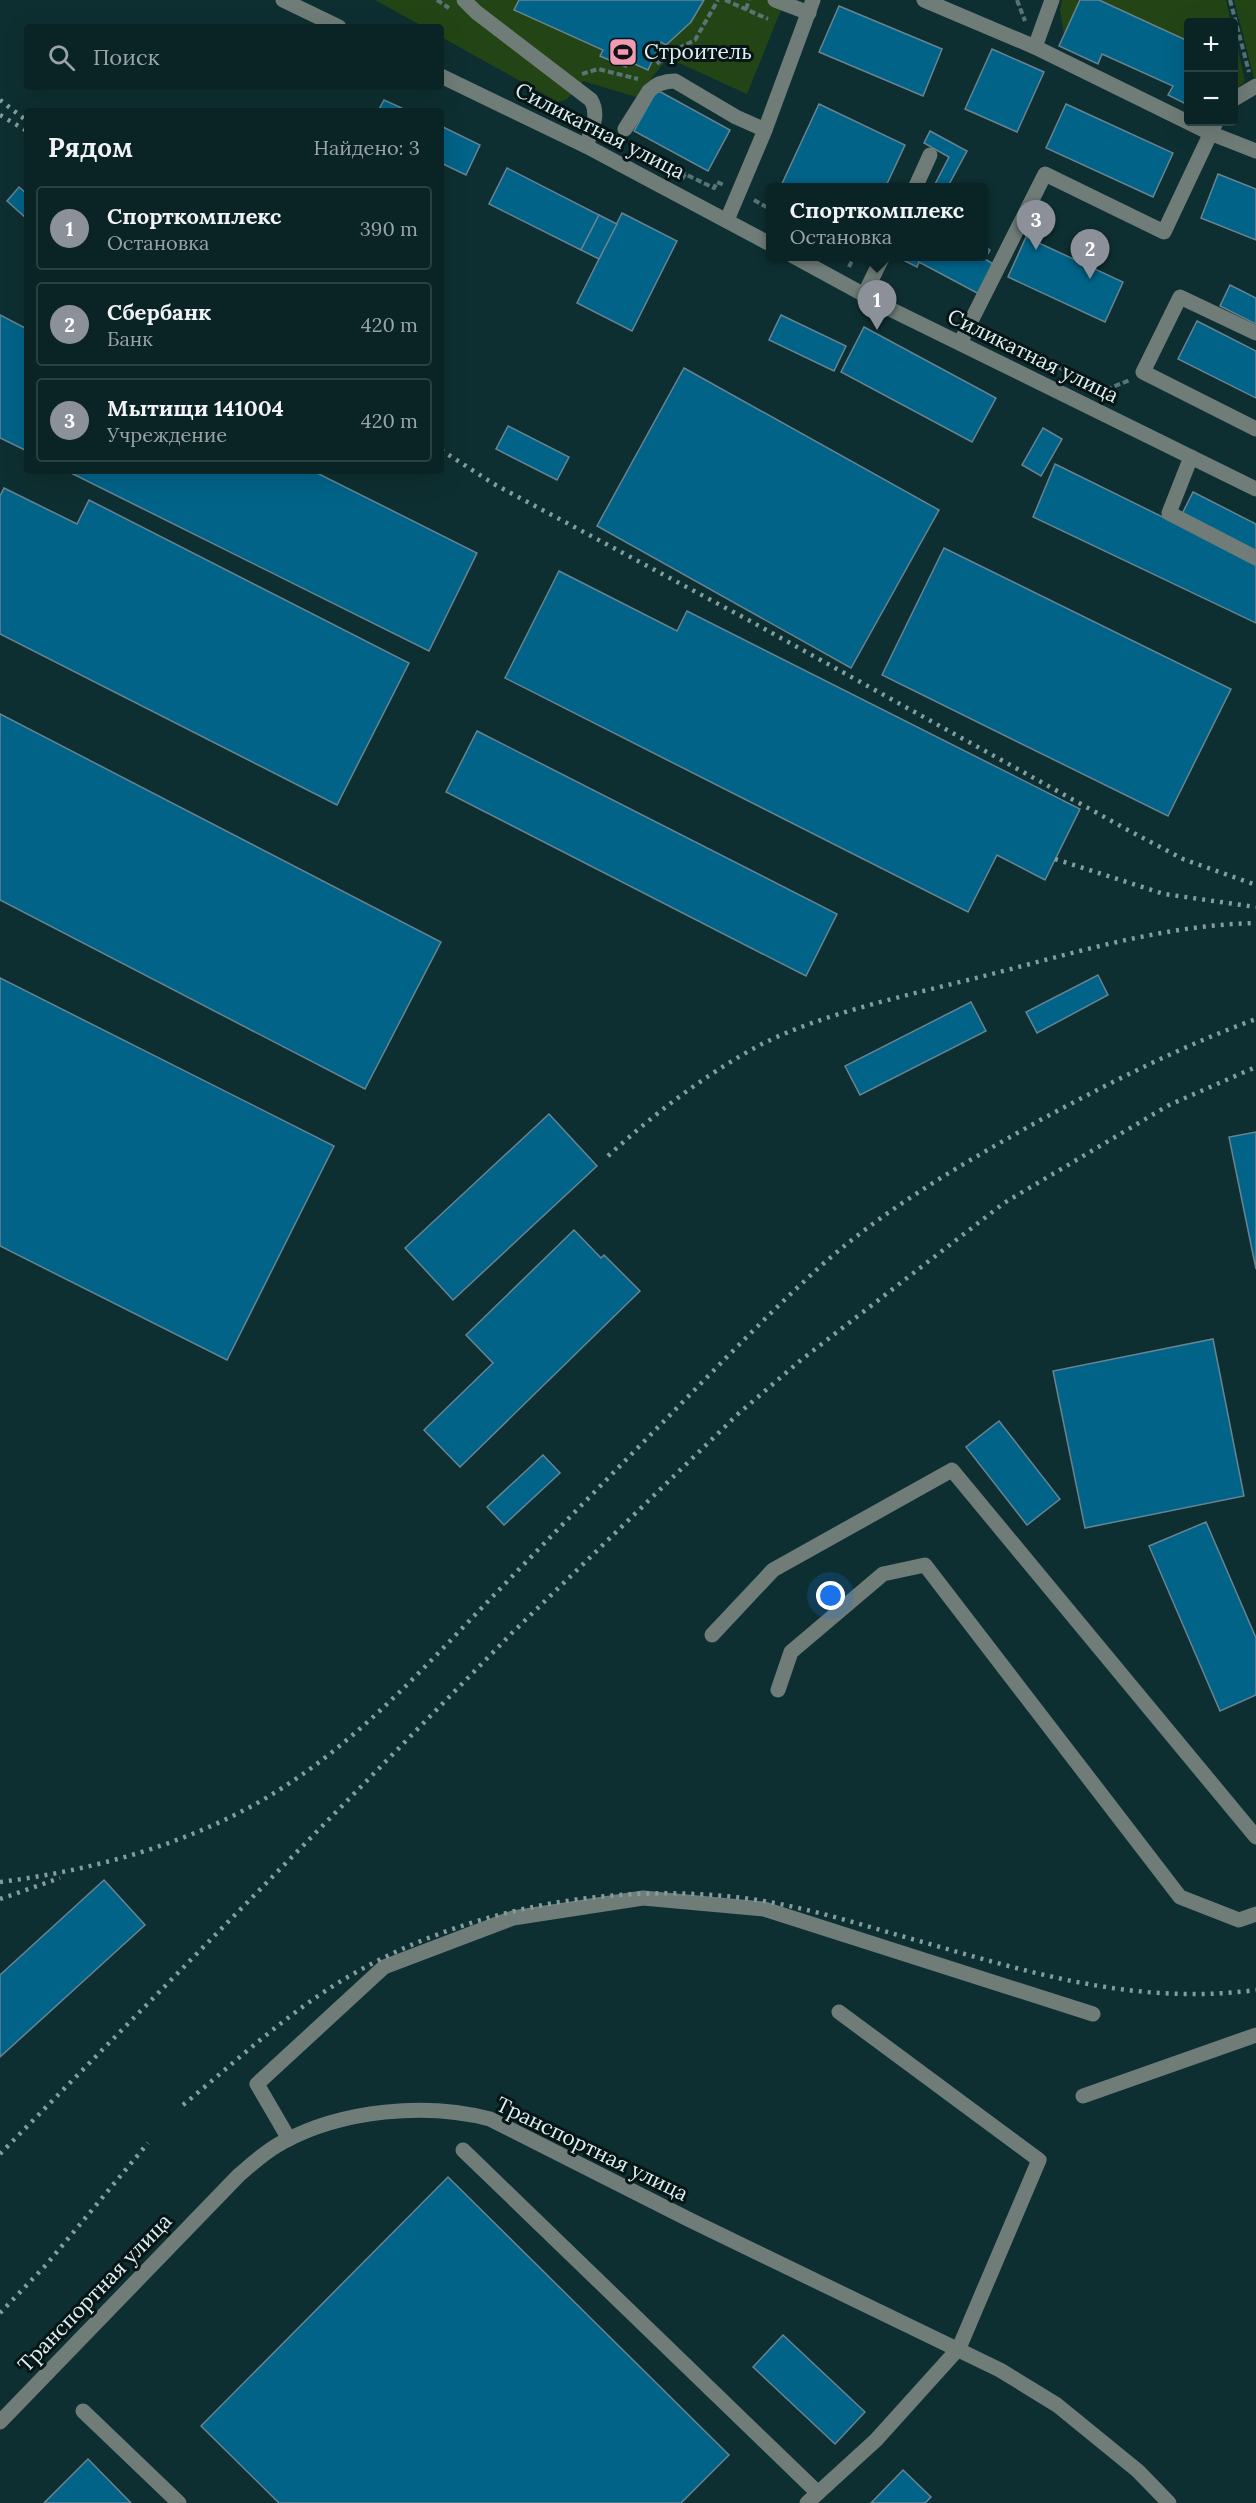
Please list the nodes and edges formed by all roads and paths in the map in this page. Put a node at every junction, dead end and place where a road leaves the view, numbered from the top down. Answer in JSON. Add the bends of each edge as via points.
{"nodes":[{"id":1,"x":283,"y":0,"type":"edge"},
{"id":2,"x":718,"y":0,"type":"edge"},
{"id":3,"x":725,"y":0,"type":"edge"},
{"id":4,"x":749,"y":0,"type":"edge"},
{"id":5,"x":775,"y":0,"type":"edge"},
{"id":6,"x":924,"y":0,"type":"edge"},
{"id":7,"x":1052,"y":0,"type":"edge"},
{"id":8,"x":1230,"y":0,"type":"edge"},
{"id":9,"x":467,"y":1,"type":"edge"},
{"id":10,"x":811,"y":6,"type":"edge"},
{"id":11,"x":746,"y":9,"type":"junction"},
{"id":12,"x":333,"y":24,"type":"edge"},
{"id":13,"x":801,"y":32,"type":"junction"},
{"id":14,"x":1035,"y":47,"type":"junction"},
{"id":15,"x":650,"y":71,"type":"dead end"},
{"id":16,"x":444,"y":77,"type":"edge"},
{"id":17,"x":642,"y":80,"type":"dead end"},
{"id":18,"x":571,"y":82,"type":"junction"},
{"id":19,"x":1254,"y":86,"type":"edge"},
{"id":20,"x":1238,"y":96,"type":"edge"},
{"id":21,"x":1213,"y":127,"type":"edge"},
{"id":22,"x":625,"y":129,"type":"dead end"},
{"id":23,"x":765,"y":130,"type":"junction"},
{"id":24,"x":586,"y":146,"type":"junction"},
{"id":25,"x":1256,"y":151,"type":"edge"},
{"id":26,"x":930,"y":155,"type":"dead end"},
{"id":27,"x":917,"y":183,"type":"edge"},
{"id":28,"x":727,"y":220,"type":"junction"},
{"id":29,"x":766,"y":241,"type":"edge"},
{"id":30,"x":802,"y":261,"type":"edge"},
{"id":31,"x":881,"y":261,"type":"edge"},
{"id":32,"x":864,"y":295,"type":"junction"},
{"id":33,"x":970,"y":324,"type":"junction"},
{"id":34,"x":1256,"y":333,"type":"edge"},
{"id":35,"x":960,"y":343,"type":"junction"},
{"id":36,"x":1143,"y":372,"type":"junction"},
{"id":37,"x":1256,"y":429,"type":"edge"},
{"id":38,"x":1191,"y":457,"type":"junction"},
{"id":39,"x":1256,"y":489,"type":"edge"},
{"id":40,"x":1256,"y":558,"type":"edge"},
{"id":41,"x":712,"y":1635,"type":"dead end"},
{"id":42,"x":778,"y":1690,"type":"dead end"},
{"id":43,"x":1256,"y":1837,"type":"edge"},
{"id":44,"x":1256,"y":1914,"type":"edge"},
{"id":45,"x":839,"y":2012,"type":"dead end"},
{"id":46,"x":1093,"y":2014,"type":"dead end"},
{"id":47,"x":1256,"y":2035,"type":"edge"},
{"id":48,"x":1083,"y":2096,"type":"dead end"},
{"id":49,"x":289,"y":2139,"type":"junction"},
{"id":50,"x":463,"y":2150,"type":"dead end"},
{"id":51,"x":959,"y":2348,"type":"junction"},
{"id":52,"x":83,"y":2411,"type":"dead end"},
{"id":53,"x":0,"y":2421,"type":"edge"},
{"id":54,"x":813,"y":2498,"type":"edge"},
{"id":55,"x":179,"y":2503,"type":"edge"},
{"id":56,"x":1169,"y":2503,"type":"edge"}],
"edges":[{"from":1,"to":12,"type":"street"},
{"from":2,"to":15,"type":"path","via":[[695,40],[667,54]]},
{"from":3,"to":11,"type":"path"},
{"from":4,"to":11,"type":"path"},
{"from":5,"to":10,"type":"street"},
{"from":6,"to":14,"type":"street"},
{"from":7,"to":14,"type":"street"},
{"from":8,"to":19,"type":"path"},
{"from":9,"to":18,"type":"street"},
{"from":10,"to":13,"type":"street"},
{"from":11,"to":13,"type":"path"},
{"from":13,"to":23,"type":"street"},
{"from":14,"to":21,"type":"street"},
{"from":16,"to":24,"type":"street","name":"Силикатная улица"},
{"from":17,"to":18,"type":"path","via":[[598,69],[587,70]]},
{"from":18,"to":24,"type":"street","via":[[596,107]]},
{"from":19,"to":20,"type":"street"},
{"from":21,"to":25,"type":"street"},
{"from":21,"to":33,"type":"street","via":[[1164,232],[1045,174]]},
{"from":22,"to":23,"type":"street","via":[[654,86],[675,81]]},
{"from":23,"to":28,"type":"street"},
{"from":24,"to":28,"type":"street","name":"Силикатная улица"},
{"from":26,"to":27,"type":"street"},
{"from":28,"to":29,"type":"street","name":"Силикатная улица"},
{"from":30,"to":32,"type":"street","name":"Силикатная улица"},
{"from":31,"to":32,"type":"street"},
{"from":32,"to":35,"type":"street","name":"Силикатная улица"},
{"from":33,"to":35,"type":"street"},
{"from":33,"to":36,"type":"path","via":[[1105,390]]},
{"from":34,"to":36,"type":"street","via":[[1180,297]]},
{"from":35,"to":38,"type":"street","name":"Силикатная улица"},
{"from":36,"to":37,"type":"street"},
{"from":38,"to":39,"type":"street","name":"Силикатная улица"},
{"from":38,"to":40,"type":"street","via":[[1169,513]]},
{"from":41,"to":43,"type":"street","via":[[773,1570],[952,1470]]},
{"from":42,"to":44,"type":"street","via":[[791,1652],[799,1645],[883,1574],[925,1565],[1180,1897],[1239,1920]]},
{"from":45,"to":51,"type":"street","via":[[1039,2160]]},
{"from":46,"to":49,"type":"street","via":[[764,1910],[643,1898],[513,1918],[384,1967],[257,2084]]},
{"from":47,"to":48,"type":"street"},
{"from":49,"to":51,"type":"street","name":"Транспортная улица","via":[[331,2124],[401,2111],[460,2111],[490,2119],[690,2220]]},
{"from":49,"to":53,"type":"street","name":"Транспортная улица","via":[[239,2175]]},
{"from":50,"to":54,"type":"street"},
{"from":51,"to":54,"type":"street","via":[[876,2440]]},
{"from":51,"to":56,"type":"street","name":"Транспортная улица","via":[[1057,2405],[1138,2471]]},
{"from":52,"to":55,"type":"street"}]}
